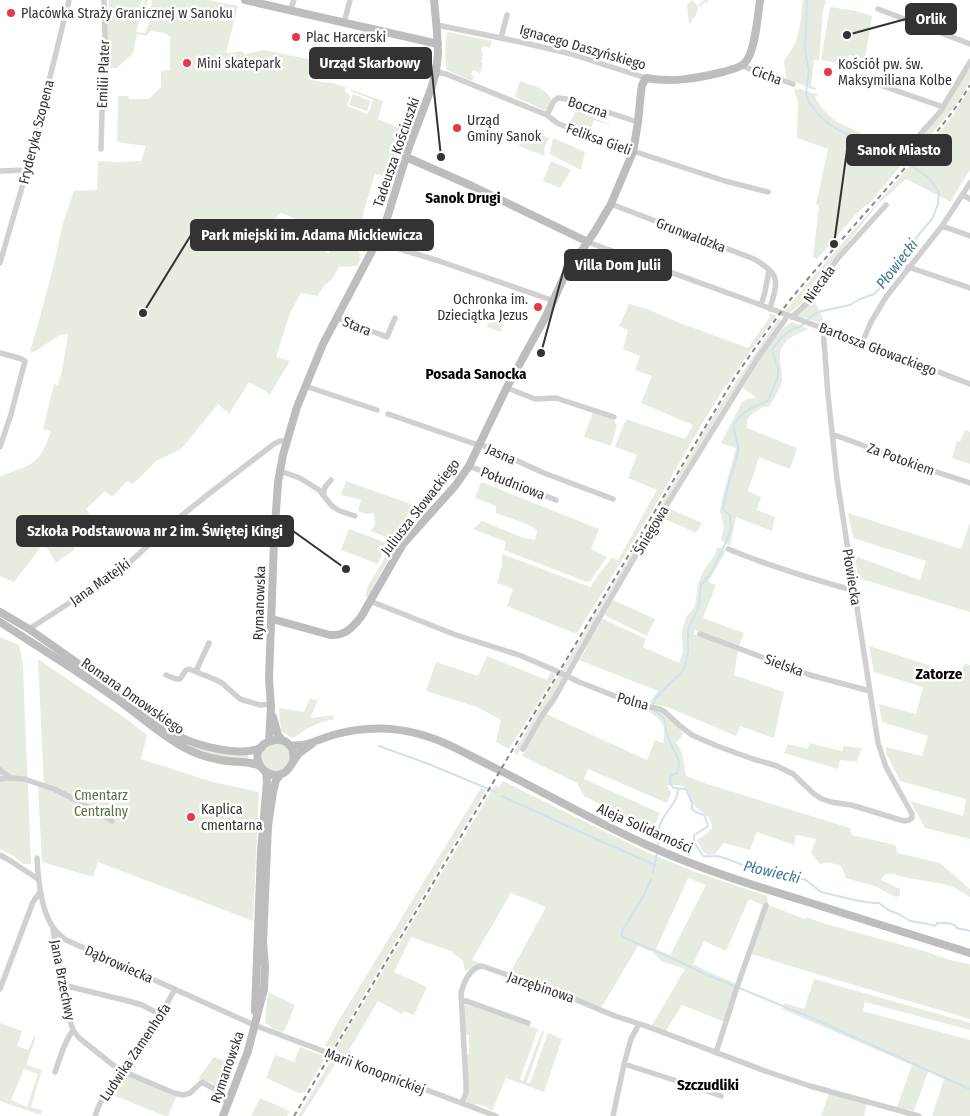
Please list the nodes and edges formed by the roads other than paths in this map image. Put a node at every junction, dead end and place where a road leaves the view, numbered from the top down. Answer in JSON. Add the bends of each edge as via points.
{"nodes":[{"id":1,"x":69,"y":0,"type":"edge"},
{"id":2,"x":104,"y":0,"type":"edge"},
{"id":3,"x":245,"y":0,"type":"edge"},
{"id":4,"x":294,"y":0,"type":"edge"},
{"id":5,"x":350,"y":0,"type":"edge"},
{"id":6,"x":434,"y":0,"type":"edge"},
{"id":7,"x":760,"y":0,"type":"edge"},
{"id":8,"x":878,"y":9,"type":"dead end"},
{"id":9,"x":290,"y":10,"type":"junction"},
{"id":10,"x":507,"y":14,"type":"dead end"},
{"id":11,"x":344,"y":23,"type":"junction"},
{"id":12,"x":437,"y":25,"type":"junction"},
{"id":13,"x":501,"y":38,"type":"junction"},
{"id":14,"x":438,"y":44,"type":"junction"},
{"id":15,"x":970,"y":44,"type":"edge"},
{"id":16,"x":970,"y":62,"type":"edge"},
{"id":17,"x":742,"y":66,"type":"junction"},
{"id":18,"x":436,"y":72,"type":"junction"},
{"id":19,"x":646,"y":78,"type":"junction"},
{"id":20,"x":860,"y":78,"type":"dead end"},
{"id":21,"x":793,"y":84,"type":"dead end"},
{"id":22,"x":943,"y":107,"type":"junction"},
{"id":23,"x":546,"y":115,"type":"junction"},
{"id":24,"x":638,"y":122,"type":"junction"},
{"id":25,"x":101,"y":149,"type":"dead end"},
{"id":26,"x":902,"y":150,"type":"dead end"},
{"id":27,"x":633,"y":152,"type":"junction"},
{"id":28,"x":406,"y":157,"type":"junction"},
{"id":29,"x":0,"y":170,"type":"edge"},
{"id":30,"x":27,"y":170,"type":"junction"},
{"id":31,"x":970,"y":184,"type":"edge"},
{"id":32,"x":768,"y":192,"type":"dead end"},
{"id":33,"x":963,"y":195,"type":"junction"},
{"id":34,"x":970,"y":199,"type":"edge"},
{"id":35,"x":611,"y":204,"type":"junction"},
{"id":36,"x":886,"y":205,"type":"dead end"},
{"id":37,"x":942,"y":226,"type":"junction"},
{"id":38,"x":970,"y":236,"type":"edge"},
{"id":39,"x":377,"y":242,"type":"junction"},
{"id":40,"x":588,"y":242,"type":"junction"},
{"id":41,"x":0,"y":263,"type":"edge"},
{"id":42,"x":908,"y":267,"type":"junction"},
{"id":43,"x":769,"y":270,"type":"junction"},
{"id":44,"x":970,"y":288,"type":"edge"},
{"id":45,"x":554,"y":301,"type":"junction"},
{"id":46,"x":761,"y":305,"type":"junction"},
{"id":47,"x":770,"y":308,"type":"junction"},
{"id":48,"x":792,"y":317,"type":"junction"},
{"id":49,"x":336,"y":318,"type":"junction"},
{"id":50,"x":395,"y":318,"type":"dead end"},
{"id":51,"x":823,"y":328,"type":"junction"},
{"id":52,"x":862,"y":343,"type":"junction"},
{"id":53,"x":0,"y":353,"type":"edge"},
{"id":54,"x":970,"y":384,"type":"edge"},
{"id":55,"x":305,"y":386,"type":"junction"},
{"id":56,"x":506,"y":388,"type":"junction"},
{"id":57,"x":377,"y":410,"type":"dead end"},
{"id":58,"x":388,"y":414,"type":"dead end"},
{"id":59,"x":614,"y":417,"type":"dead end"},
{"id":60,"x":832,"y":434,"type":"junction"},
{"id":61,"x":286,"y":441,"type":"junction"},
{"id":62,"x":480,"y":444,"type":"junction"},
{"id":63,"x":0,"y":447,"type":"edge"},
{"id":64,"x":469,"y":466,"type":"junction"},
{"id":65,"x":280,"y":471,"type":"junction"},
{"id":66,"x":331,"y":480,"type":"dead end"},
{"id":67,"x":970,"y":483,"type":"edge"},
{"id":68,"x":323,"y":495,"type":"junction"},
{"id":69,"x":613,"y":499,"type":"dead end"},
{"id":70,"x":556,"y":500,"type":"dead end"},
{"id":71,"x":354,"y":516,"type":"dead end"},
{"id":72,"x":728,"y":549,"type":"dead end"},
{"id":73,"x":855,"y":591,"type":"junction"},
{"id":74,"x":370,"y":601,"type":"junction"},
{"id":75,"x":0,"y":612,"type":"edge"},
{"id":76,"x":272,"y":619,"type":"junction"},
{"id":77,"x":0,"y":622,"type":"edge"},
{"id":78,"x":29,"y":630,"type":"junction"},
{"id":79,"x":700,"y":634,"type":"dead end"},
{"id":80,"x":209,"y":643,"type":"dead end"},
{"id":81,"x":196,"y":671,"type":"junction"},
{"id":82,"x":166,"y":675,"type":"dead end"},
{"id":83,"x":567,"y":676,"type":"junction"},
{"id":84,"x":870,"y":691,"type":"junction"},
{"id":85,"x":271,"y":705,"type":"junction"},
{"id":86,"x":282,"y":740,"type":"junction"},
{"id":87,"x":269,"y":741,"type":"junction"},
{"id":88,"x":316,"y":741,"type":"junction"},
{"id":89,"x":289,"y":745,"type":"junction"},
{"id":90,"x":261,"y":748,"type":"junction"},
{"id":91,"x":523,"y":750,"type":"dead end"},
{"id":92,"x":293,"y":762,"type":"junction"},
{"id":93,"x":0,"y":770,"type":"edge"},
{"id":94,"x":264,"y":770,"type":"junction"},
{"id":95,"x":281,"y":774,"type":"junction"},
{"id":96,"x":11,"y":778,"type":"junction"},
{"id":97,"x":0,"y":779,"type":"edge"},
{"id":98,"x":912,"y":818,"type":"joint"},
{"id":99,"x":112,"y":821,"type":"dead end"},
{"id":100,"x":0,"y":856,"type":"edge"},
{"id":101,"x":37,"y":858,"type":"dead end"},
{"id":102,"x":38,"y":879,"type":"junction"},
{"id":103,"x":40,"y":892,"type":"junction"},
{"id":104,"x":766,"y":905,"type":"dead end"},
{"id":105,"x":53,"y":929,"type":"junction"},
{"id":106,"x":970,"y":952,"type":"edge"},
{"id":107,"x":63,"y":985,"type":"junction"},
{"id":108,"x":0,"y":989,"type":"edge"},
{"id":109,"x":175,"y":989,"type":"junction"},
{"id":110,"x":461,"y":999,"type":"junction"},
{"id":111,"x":161,"y":1015,"type":"junction"},
{"id":112,"x":528,"y":1023,"type":"dead end"},
{"id":113,"x":639,"y":1024,"type":"junction"},
{"id":114,"x":254,"y":1025,"type":"junction"},
{"id":115,"x":73,"y":1030,"type":"junction"},
{"id":116,"x":716,"y":1053,"type":"junction"},
{"id":117,"x":624,"y":1064,"type":"junction"},
{"id":118,"x":122,"y":1070,"type":"junction"},
{"id":119,"x":55,"y":1072,"type":"dead end"},
{"id":120,"x":721,"y":1096,"type":"dead end"},
{"id":121,"x":228,"y":1103,"type":"junction"},
{"id":122,"x":462,"y":1103,"type":"junction"},
{"id":123,"x":492,"y":1115,"type":"edge"},
{"id":124,"x":95,"y":1116,"type":"edge"},
{"id":125,"x":223,"y":1116,"type":"edge"},
{"id":126,"x":612,"y":1116,"type":"edge"},
{"id":127,"x":919,"y":1116,"type":"edge"}],
"edges":[{"from":1,"to":30,"type":"street","name":"Fryderyka Szopena"},
{"from":2,"to":25,"type":"street","name":"Emilii Plater","via":[[106,70]]},
{"from":3,"to":9,"type":"street"},
{"from":4,"to":9,"type":"street"},
{"from":5,"to":11,"type":"street"},
{"from":6,"to":12,"type":"street","name":"Tadeusza Kościuszki"},
{"from":7,"to":17,"type":"street","via":[[751,54]]},
{"from":8,"to":15,"type":"street"},
{"from":9,"to":11,"type":"street"},
{"from":10,"to":13,"type":"street"},
{"from":11,"to":14,"type":"street"},
{"from":12,"to":13,"type":"street","name":"Ignacego Daszyńskiego"},
{"from":12,"to":14,"type":"street","name":"Tadeusza Kościuszki"},
{"from":13,"to":19,"type":"street","name":"Ignacego Daszyńskiego","via":[[578,56]]},
{"from":14,"to":18,"type":"street","name":"Tadeusza Kościuszki"},
{"from":16,"to":22,"type":"street"},
{"from":17,"to":19,"type":"street","name":"Ignacego Daszyńskiego","via":[[698,78]]},
{"from":17,"to":21,"type":"street","name":"Cicha"},
{"from":18,"to":23,"type":"street","name":"Feliksa Gieli"},
{"from":18,"to":28,"type":"street","name":"Tadeusza Kościuszki"},
{"from":19,"to":24,"type":"street","name":"Juliusza Słowackiego","via":[[642,85]]},
{"from":20,"to":22,"type":"street"},
{"from":22,"to":26,"type":"street","via":[[905,151]]},
{"from":23,"to":24,"type":"street","name":"Boczna","via":[[558,98]]},
{"from":23,"to":27,"type":"street","name":"Feliksa Gieli","via":[[570,129]]},
{"from":24,"to":27,"type":"street","name":"Juliusza Słowackiego"},
{"from":27,"to":32,"type":"street","name":"Feliksa Gieli"},
{"from":27,"to":35,"type":"street","name":"Juliusza Słowackiego"},
{"from":28,"to":39,"type":"street","name":"Tadeusza Kościuszki"},
{"from":28,"to":40,"type":"street"},
{"from":29,"to":30,"type":"street"},
{"from":30,"to":41,"type":"street","name":"Fryderyka Szopena"},
{"from":31,"to":33,"type":"street"},
{"from":33,"to":34,"type":"street"},
{"from":33,"to":37,"type":"street"},
{"from":35,"to":40,"type":"street","name":"Juliusza Słowackiego"},
{"from":35,"to":43,"type":"street","name":"Grunwaldzka","via":[[754,259]]},
{"from":36,"to":48,"type":"street","name":"Niecała","via":[[838,258],[808,303]]},
{"from":37,"to":38,"type":"street"},
{"from":37,"to":42,"type":"street"},
{"from":39,"to":45,"type":"street"},
{"from":39,"to":49,"type":"street","name":"Tadeusza Kościuszki"},
{"from":40,"to":45,"type":"street","name":"Juliusza Słowackiego","via":[[565,275]]},
{"from":40,"to":46,"type":"street","name":"Bartosza Głowackiego"},
{"from":42,"to":44,"type":"street"},
{"from":42,"to":52,"type":"street","via":[[886,297]]},
{"from":43,"to":46,"type":"street"},
{"from":43,"to":47,"type":"street","via":[[775,276],[776,284]]},
{"from":45,"to":56,"type":"street","name":"Juliusza Słowackiego"},
{"from":46,"to":47,"type":"street","name":"Bartosza Głowackiego"},
{"from":47,"to":48,"type":"street","name":"Bartosza Głowackiego"},
{"from":48,"to":51,"type":"street","name":"Bartosza Głowackiego"},
{"from":48,"to":83,"type":"street","name":"Śniegowa","via":[[785,320],[737,390],[640,548]]},
{"from":49,"to":50,"type":"street","name":"Stara","via":[[387,337]]},
{"from":49,"to":55,"type":"street","name":"Tadeusza Kościuszki"},
{"from":51,"to":52,"type":"street","name":"Bartosza Głowackiego"},
{"from":51,"to":60,"type":"street","name":"Płowiecka"},
{"from":52,"to":54,"type":"street","name":"Bartosza Głowackiego"},
{"from":53,"to":63,"type":"street","via":[[25,362]]},
{"from":55,"to":57,"type":"street"},
{"from":55,"to":61,"type":"street","name":"Tadeusza Kościuszki"},
{"from":56,"to":59,"type":"street","via":[[536,399],[556,398]]},
{"from":56,"to":62,"type":"street","name":"Juliusza Słowackiego"},
{"from":58,"to":62,"type":"street","name":"Jasna"},
{"from":60,"to":67,"type":"street","name":"Za Potokiem"},
{"from":60,"to":73,"type":"street","name":"Płowiecka"},
{"from":61,"to":65,"type":"street","name":"Rymanowska"},
{"from":61,"to":78,"type":"street","name":"Jana Matejki","via":[[274,444],[198,502],[111,576]]},
{"from":62,"to":64,"type":"street","name":"Juliusza Słowackiego"},
{"from":62,"to":69,"type":"street","name":"Jasna"},
{"from":64,"to":70,"type":"street","name":"Południowa"},
{"from":64,"to":74,"type":"street","name":"Juliusza Słowackiego","via":[[403,544]]},
{"from":65,"to":68,"type":"street","via":[[300,478]]},
{"from":65,"to":76,"type":"street","name":"Rymanowska"},
{"from":66,"to":68,"type":"street"},
{"from":68,"to":71,"type":"street","via":[[332,506]]},
{"from":72,"to":73,"type":"street"},
{"from":73,"to":84,"type":"street","name":"Płowiecka"},
{"from":74,"to":76,"type":"street","name":"Juliusza Słowackiego","via":[[354,626],[340,635]]},
{"from":74,"to":83,"type":"street","name":"Polna","via":[[456,635],[519,655]]},
{"from":75,"to":78,"type":"street","name":"Romana Dmowskiego"},
{"from":76,"to":85,"type":"street","name":"Rymanowska"},
{"from":77,"to":94,"type":"street","name":"Romana Dmowskiego","via":[[183,747],[211,758],[253,763]]},
{"from":78,"to":90,"type":"street","name":"Romana Dmowskiego","via":[[184,739],[224,750]]},
{"from":79,"to":84,"type":"street","name":"Sielska","via":[[810,674]]},
{"from":80,"to":81,"type":"street"},
{"from":81,"to":82,"type":"street","via":[[186,670],[180,679]]},
{"from":81,"to":85,"type":"street","via":[[222,684],[240,699]]},
{"from":83,"to":91,"type":"street","name":"Śniegowa"},
{"from":83,"to":98,"type":"street","name":"Polna","via":[[628,702],[657,707],[692,734],[793,774],[822,799],[904,820]]},
{"from":84,"to":98,"type":"street","name":"Płowiecka","via":[[881,755]]},
{"from":85,"to":86,"type":"street","name":"Rymanowska"},
{"from":85,"to":87,"type":"street","name":"Rymanowska"},
{"from":86,"to":87,"type":"street"},
{"from":86,"to":89,"type":"street"},
{"from":87,"to":90,"type":"street"},
{"from":88,"to":89,"type":"street","name":"Aleja Solidarności"},
{"from":88,"to":92,"type":"street","name":"Aleja Solidarności"},
{"from":88,"to":106,"type":"street","name":"Aleja Solidarności","via":[[344,732],[375,728],[420,734],[457,749],[647,845],[716,873]]},
{"from":89,"to":92,"type":"street"},
{"from":90,"to":94,"type":"street","via":[[258,758]]},
{"from":92,"to":95,"type":"street","via":[[289,770]]},
{"from":93,"to":96,"type":"street"},
{"from":94,"to":95,"type":"street"},
{"from":94,"to":114,"type":"street","name":"Rymanowska","via":[[267,782]]},
{"from":95,"to":114,"type":"street","name":"Rymanowska","via":[[275,783],[269,813],[264,989]]},
{"from":96,"to":97,"type":"street"},
{"from":96,"to":99,"type":"street","via":[[54,788]]},
{"from":100,"to":102,"type":"street"},
{"from":101,"to":102,"type":"street"},
{"from":102,"to":103,"type":"street"},
{"from":103,"to":105,"type":"street"},
{"from":103,"to":108,"type":"street","via":[[33,902]]},
{"from":104,"to":116,"type":"street"},
{"from":105,"to":107,"type":"street","name":"Jana Brzechwy"},
{"from":105,"to":109,"type":"street","name":"Dąbrowiecka","via":[[66,940]]},
{"from":107,"to":111,"type":"street","via":[[142,1005]]},
{"from":107,"to":115,"type":"street","name":"Jana Brzechwy"},
{"from":109,"to":111,"type":"street","name":"Ludwika Zamenhofa"},
{"from":109,"to":114,"type":"street","name":"Dąbrowiecka"},
{"from":110,"to":112,"type":"street"},
{"from":110,"to":113,"type":"street","name":"Jarzębinowa","via":[[470,973],[482,966]]},
{"from":110,"to":122,"type":"street","name":"Jarzębinowa","via":[[466,1083]]},
{"from":111,"to":118,"type":"street","name":"Ludwika Zamenhofa"},
{"from":113,"to":116,"type":"street"},
{"from":113,"to":117,"type":"street"},
{"from":114,"to":121,"type":"street","name":"Rymanowska","via":[[248,1052]]},
{"from":114,"to":122,"type":"street","name":"Marii Konopnickiej"},
{"from":115,"to":118,"type":"street","name":"Jana Brzechwy"},
{"from":115,"to":119,"type":"street","name":"Jana Brzechwy"},
{"from":116,"to":127,"type":"street","via":[[801,1083]]},
{"from":117,"to":120,"type":"street"},
{"from":117,"to":126,"type":"street"},
{"from":118,"to":121,"type":"street","name":"Jana Brzechwy","via":[[178,1094],[186,1095],[202,1082],[216,1090]]},
{"from":118,"to":124,"type":"street","name":"Ludwika Zamenhofa"},
{"from":121,"to":125,"type":"street","name":"Rymanowska"},
{"from":122,"to":123,"type":"street","name":"Marii Konopnickiej"}]}
